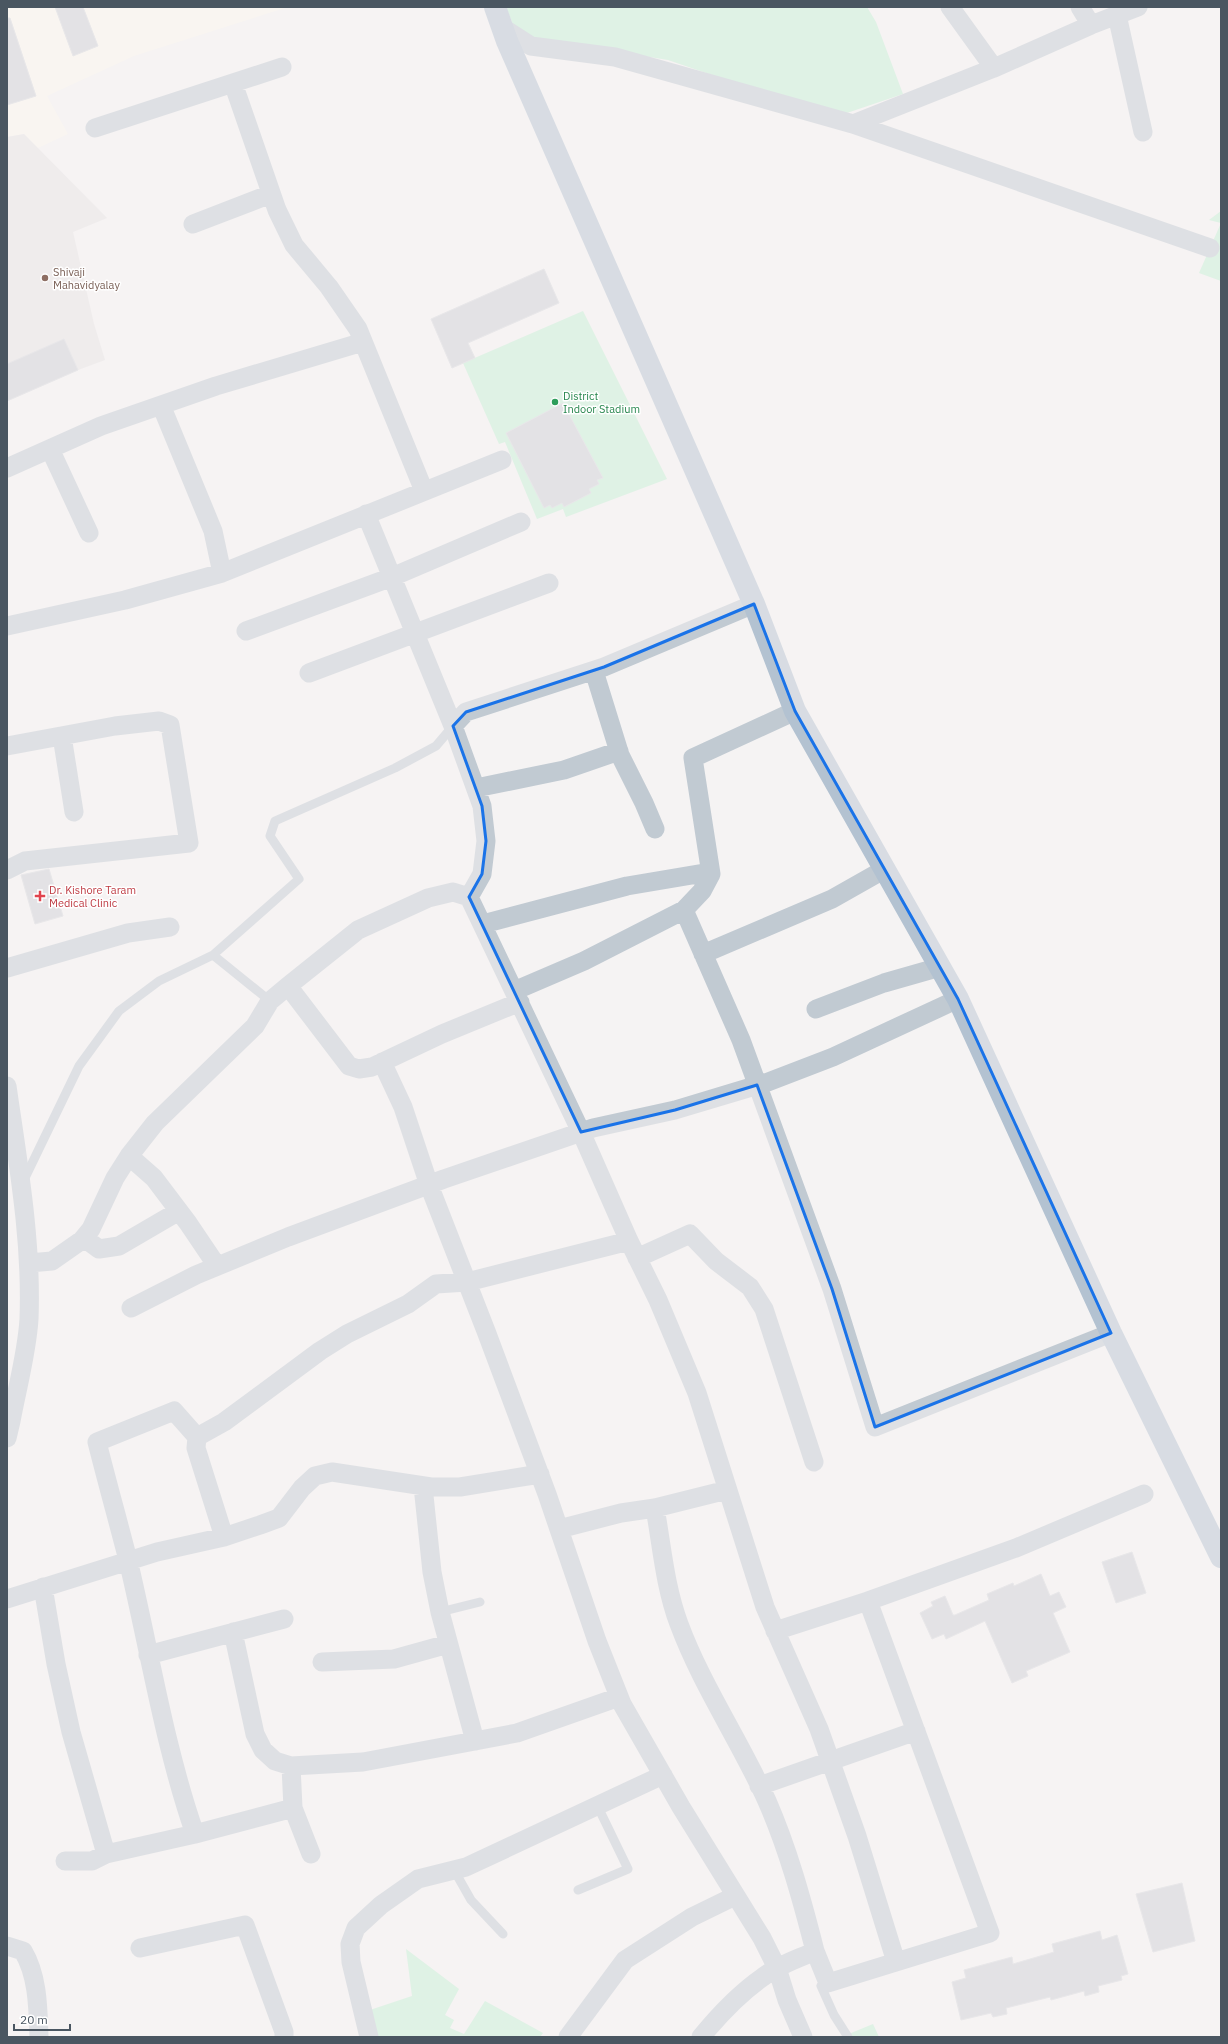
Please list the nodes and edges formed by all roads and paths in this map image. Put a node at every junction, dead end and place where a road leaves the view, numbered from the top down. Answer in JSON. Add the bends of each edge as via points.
{"nodes":[{"id":1,"x":495,"y":7,"type":"edge"},
{"id":2,"x":950,"y":7,"type":"edge"},
{"id":3,"x":1080,"y":7,"type":"edge"},
{"id":4,"x":1138,"y":7,"type":"edge"},
{"id":5,"x":1118,"y":15,"type":"junction"},
{"id":6,"x":1091,"y":25,"type":"junction"},
{"id":7,"x":503,"y":28,"type":"junction"},
{"id":8,"x":282,"y":67,"type":"dead end"},
{"id":9,"x":994,"y":68,"type":"junction"},
{"id":10,"x":233,"y":83,"type":"junction"},
{"id":11,"x":853,"y":124,"type":"junction"},
{"id":12,"x":95,"y":128,"type":"dead end"},
{"id":13,"x":1143,"y":132,"type":"dead end"},
{"id":14,"x":271,"y":194,"type":"junction"},
{"id":15,"x":193,"y":224,"type":"dead end"},
{"id":16,"x":1210,"y":248,"type":"dead end"},
{"id":17,"x":363,"y":342,"type":"junction"},
{"id":18,"x":162,"y":405,"type":"junction"},
{"id":19,"x":50,"y":449,"type":"junction"},
{"id":20,"x":502,"y":460,"type":"dead end"},
{"id":21,"x":7,"y":468,"type":"edge"},
{"id":22,"x":424,"y":491,"type":"junction"},
{"id":23,"x":366,"y":514,"type":"junction"},
{"id":24,"x":521,"y":522,"type":"dead end"},
{"id":25,"x":89,"y":533,"type":"dead end"},
{"id":26,"x":222,"y":573,"type":"junction"},
{"id":27,"x":392,"y":577,"type":"junction"},
{"id":28,"x":549,"y":583,"type":"dead end"},
{"id":29,"x":754,"y":604,"type":"junction"},
{"id":30,"x":7,"y":626,"type":"edge"},
{"id":31,"x":246,"y":631,"type":"dead end"},
{"id":32,"x":415,"y":633,"type":"junction"},
{"id":33,"x":594,"y":671,"type":"junction"},
{"id":34,"x":309,"y":673,"type":"dead end"},
{"id":35,"x":795,"y":711,"type":"junction"},
{"id":36,"x":453,"y":726,"type":"junction"},
{"id":37,"x":62,"y":736,"type":"junction"},
{"id":38,"x":7,"y":746,"type":"edge"},
{"id":39,"x":619,"y":750,"type":"junction"},
{"id":40,"x":476,"y":788,"type":"junction"},
{"id":41,"x":74,"y":812,"type":"dead end"},
{"id":42,"x":655,"y":829,"type":"dead end"},
{"id":43,"x":885,"y":869,"type":"junction"},
{"id":44,"x":7,"y":870,"type":"edge"},
{"id":45,"x":710,"y":872,"type":"junction"},
{"id":46,"x":469,"y":897,"type":"junction"},
{"id":47,"x":684,"y":910,"type":"junction"},
{"id":48,"x":483,"y":924,"type":"junction"},
{"id":49,"x":170,"y":927,"type":"dead end"},
{"id":50,"x":703,"y":954,"type":"junction"},
{"id":51,"x":213,"y":955,"type":"junction"},
{"id":52,"x":940,"y":967,"type":"junction"},
{"id":53,"x":7,"y":968,"type":"edge"},
{"id":54,"x":288,"y":986,"type":"junction"},
{"id":55,"x":517,"y":996,"type":"junction"},
{"id":56,"x":958,"y":999,"type":"junction"},
{"id":57,"x":270,"y":1001,"type":"junction"},
{"id":58,"x":816,"y":1009,"type":"dead end"},
{"id":59,"x":382,"y":1062,"type":"junction"},
{"id":60,"x":757,"y":1085,"type":"junction"},
{"id":61,"x":7,"y":1086,"type":"edge"},
{"id":62,"x":581,"y":1132,"type":"junction"},
{"id":63,"x":12,"y":1151,"type":"edge"},
{"id":64,"x":129,"y":1156,"type":"junction"},
{"id":65,"x":429,"y":1185,"type":"junction"},
{"id":66,"x":21,"y":1186,"type":"junction"},
{"id":67,"x":179,"y":1211,"type":"junction"},
{"id":68,"x":84,"y":1238,"type":"junction"},
{"id":69,"x":629,"y":1241,"type":"junction"},
{"id":70,"x":637,"y":1258,"type":"junction"},
{"id":71,"x":29,"y":1263,"type":"junction"},
{"id":72,"x":217,"y":1266,"type":"junction"},
{"id":73,"x":468,"y":1282,"type":"junction"},
{"id":74,"x":131,"y":1308,"type":"dead end"},
{"id":75,"x":1111,"y":1333,"type":"junction"},
{"id":76,"x":197,"y":1437,"type":"junction"},
{"id":77,"x":7,"y":1438,"type":"edge"},
{"id":78,"x":814,"y":1462,"type":"dead end"},
{"id":79,"x":540,"y":1474,"type":"junction"},
{"id":80,"x":424,"y":1486,"type":"junction"},
{"id":81,"x":727,"y":1490,"type":"junction"},
{"id":82,"x":1144,"y":1494,"type":"dead end"},
{"id":83,"x":656,"y":1508,"type":"junction"},
{"id":84,"x":559,"y":1529,"type":"junction"},
{"id":85,"x":224,"y":1537,"type":"junction"},
{"id":86,"x":1221,"y":1557,"type":"edge"},
{"id":87,"x":128,"y":1561,"type":"junction"},
{"id":88,"x":43,"y":1587,"type":"junction"},
{"id":89,"x":7,"y":1599,"type":"edge"},
{"id":90,"x":868,"y":1601,"type":"junction"},
{"id":91,"x":480,"y":1602,"type":"dead end"},
{"id":92,"x":440,"y":1612,"type":"junction"},
{"id":93,"x":284,"y":1619,"type":"dead end"},
{"id":94,"x":775,"y":1631,"type":"junction"},
{"id":95,"x":233,"y":1632,"type":"junction"},
{"id":96,"x":448,"y":1644,"type":"junction"},
{"id":97,"x":148,"y":1654,"type":"junction"},
{"id":98,"x":322,"y":1662,"type":"dead end"},
{"id":99,"x":619,"y":1697,"type":"junction"},
{"id":100,"x":916,"y":1731,"type":"junction"},
{"id":101,"x":475,"y":1741,"type":"junction"},
{"id":102,"x":831,"y":1762,"type":"junction"},
{"id":103,"x":290,"y":1766,"type":"junction"},
{"id":104,"x":663,"y":1775,"type":"junction"},
{"id":105,"x":759,"y":1786,"type":"junction"},
{"id":106,"x":598,"y":1807,"type":"junction"},
{"id":107,"x":293,"y":1808,"type":"junction"},
{"id":108,"x":195,"y":1834,"type":"junction"},
{"id":109,"x":106,"y":1854,"type":"junction"},
{"id":110,"x":310,"y":1854,"type":"dead end"},
{"id":111,"x":65,"y":1861,"type":"dead end"},
{"id":112,"x":454,"y":1870,"type":"junction"},
{"id":113,"x":578,"y":1890,"type":"dead end"},
{"id":114,"x":735,"y":1896,"type":"junction"},
{"id":115,"x":503,"y":1934,"type":"dead end"},
{"id":116,"x":7,"y":1946,"type":"edge"},
{"id":117,"x":140,"y":1948,"type":"dead end"},
{"id":118,"x":815,"y":1951,"type":"junction"},
{"id":119,"x":896,"y":1962,"type":"junction"},
{"id":120,"x":777,"y":1968,"type":"junction"},
{"id":121,"x":828,"y":1983,"type":"junction"},
{"id":122,"x":39,"y":2037,"type":"edge"},
{"id":123,"x":284,"y":2037,"type":"edge"},
{"id":124,"x":369,"y":2037,"type":"edge"},
{"id":125,"x":568,"y":2037,"type":"edge"},
{"id":126,"x":701,"y":2037,"type":"edge"},
{"id":127,"x":804,"y":2037,"type":"edge"},
{"id":128,"x":848,"y":2037,"type":"edge"}],
"edges":[{"from":1,"to":7,"type":"main road"},
{"from":2,"to":9,"type":"street"},
{"from":3,"to":6,"type":"street"},
{"from":4,"to":5,"type":"street"},
{"from":5,"to":6,"type":"street"},
{"from":5,"to":13,"type":"street"},
{"from":6,"to":9,"type":"street"},
{"from":7,"to":11,"type":"street","via":[[531,46],[615,56]]},
{"from":7,"to":29,"type":"main road"},
{"from":8,"to":10,"type":"street"},
{"from":9,"to":11,"type":"street"},
{"from":10,"to":12,"type":"street"},
{"from":10,"to":14,"type":"street"},
{"from":11,"to":16,"type":"street"},
{"from":14,"to":15,"type":"street"},
{"from":14,"to":17,"type":"street","via":[[294,245],[358,328]]},
{"from":17,"to":18,"type":"street"},
{"from":17,"to":22,"type":"street"},
{"from":18,"to":19,"type":"street","via":[[101,426]]},
{"from":18,"to":26,"type":"street","via":[[213,531]]},
{"from":19,"to":21,"type":"street"},
{"from":19,"to":25,"type":"street"},
{"from":20,"to":22,"type":"street"},
{"from":22,"to":23,"type":"street"},
{"from":23,"to":26,"type":"street"},
{"from":23,"to":27,"type":"street"},
{"from":24,"to":27,"type":"street"},
{"from":26,"to":30,"type":"street","via":[[125,600]]},
{"from":27,"to":31,"type":"street"},
{"from":27,"to":32,"type":"street"},
{"from":28,"to":32,"type":"street"},
{"from":29,"to":33,"type":"street"},
{"from":29,"to":35,"type":"main road"},
{"from":32,"to":34,"type":"street"},
{"from":32,"to":36,"type":"street"},
{"from":33,"to":36,"type":"street","via":[[466,712]]},
{"from":33,"to":39,"type":"street"},
{"from":35,"to":43,"type":"main road"},
{"from":35,"to":45,"type":"street","via":[[693,758]]},
{"from":36,"to":40,"type":"street"},
{"from":36,"to":51,"type":"lane","via":[[436,746],[395,768],[275,821],[270,836],[299,879]]},
{"from":37,"to":38,"type":"street"},
{"from":37,"to":41,"type":"street"},
{"from":37,"to":44,"type":"street","via":[[158,721],[170,725],[189,843],[25,861]]},
{"from":39,"to":40,"type":"street","via":[[564,770]]},
{"from":39,"to":42,"type":"street"},
{"from":40,"to":46,"type":"street","via":[[482,806],[486,841],[482,874]]},
{"from":43,"to":50,"type":"street","via":[[832,899]]},
{"from":43,"to":52,"type":"main road"},
{"from":45,"to":47,"type":"street","via":[[702,892]]},
{"from":45,"to":48,"type":"street","via":[[627,886]]},
{"from":46,"to":48,"type":"street"},
{"from":46,"to":54,"type":"street","via":[[453,892],[428,898],[358,930]]},
{"from":47,"to":50,"type":"street"},
{"from":47,"to":55,"type":"street"},
{"from":48,"to":55,"type":"street"},
{"from":49,"to":53,"type":"street","via":[[128,933]]},
{"from":50,"to":60,"type":"street","via":[[741,1040]]},
{"from":51,"to":57,"type":"lane"},
{"from":51,"to":66,"type":"lane","via":[[159,981],[119,1011],[80,1066]]},
{"from":52,"to":56,"type":"main road"},
{"from":52,"to":58,"type":"street","via":[[884,983]]},
{"from":54,"to":57,"type":"street"},
{"from":54,"to":59,"type":"street","via":[[349,1066],[359,1070]]},
{"from":55,"to":59,"type":"street"},
{"from":55,"to":62,"type":"street"},
{"from":56,"to":60,"type":"street","via":[[833,1057]]},
{"from":56,"to":75,"type":"main road"},
{"from":57,"to":64,"type":"street","via":[[255,1026],[155,1124]]},
{"from":59,"to":65,"type":"street","via":[[403,1107]]},
{"from":60,"to":62,"type":"street","via":[[675,1110]]},
{"from":60,"to":75,"type":"street","via":[[832,1290],[874,1427]]},
{"from":61,"to":63,"type":"street"},
{"from":62,"to":65,"type":"street"},
{"from":62,"to":69,"type":"street"},
{"from":63,"to":66,"type":"street"},
{"from":64,"to":67,"type":"street","via":[[154,1178]]},
{"from":64,"to":68,"type":"street","via":[[114,1178],[91,1229]]},
{"from":65,"to":72,"type":"street","via":[[288,1236]]},
{"from":65,"to":73,"type":"street"},
{"from":66,"to":71,"type":"street"},
{"from":67,"to":68,"type":"street","via":[[119,1246],[99,1249]]},
{"from":67,"to":72,"type":"street"},
{"from":68,"to":71,"type":"street","via":[[52,1261]]},
{"from":69,"to":70,"type":"street"},
{"from":69,"to":73,"type":"street"},
{"from":70,"to":78,"type":"street","via":[[690,1234],[716,1261],[750,1287],[764,1309]]},
{"from":70,"to":81,"type":"street","via":[[658,1300],[697,1393]]},
{"from":71,"to":77,"type":"street","via":[[28,1321]]},
{"from":72,"to":74,"type":"street"},
{"from":73,"to":76,"type":"street","via":[[436,1284],[408,1304],[347,1334],[287,1374],[224,1422]]},
{"from":73,"to":79,"type":"street"},
{"from":75,"to":86,"type":"main road"},
{"from":76,"to":85,"type":"street","via":[[196,1448]]},
{"from":76,"to":87,"type":"street","via":[[174,1411],[97,1442]]},
{"from":79,"to":80,"type":"street","via":[[460,1487]]},
{"from":79,"to":84,"type":"street"},
{"from":80,"to":85,"type":"street","via":[[332,1472],[315,1476],[302,1488],[279,1518]]},
{"from":80,"to":92,"type":"street","via":[[432,1572]]},
{"from":81,"to":83,"type":"street"},
{"from":81,"to":94,"type":"street"},
{"from":82,"to":90,"type":"street","via":[[1016,1548]]},
{"from":83,"to":84,"type":"street","via":[[621,1513]]},
{"from":83,"to":105,"type":"street","via":[[670,1596],[679,1624],[692,1657]]},
{"from":84,"to":99,"type":"street"},
{"from":85,"to":87,"type":"street"},
{"from":87,"to":88,"type":"street"},
{"from":87,"to":97,"type":"street"},
{"from":88,"to":89,"type":"street"},
{"from":88,"to":109,"type":"street","via":[[71,1732]]},
{"from":90,"to":94,"type":"street"},
{"from":90,"to":100,"type":"street"},
{"from":91,"to":92,"type":"lane"},
{"from":92,"to":96,"type":"street"},
{"from":93,"to":95,"type":"street"},
{"from":94,"to":102,"type":"street"},
{"from":95,"to":97,"type":"street"},
{"from":95,"to":103,"type":"street","via":[[255,1734],[263,1750],[275,1761]]},
{"from":96,"to":98,"type":"street","via":[[394,1659]]},
{"from":96,"to":101,"type":"street"},
{"from":97,"to":108,"type":"street","via":[[180,1793]]},
{"from":99,"to":101,"type":"street","via":[[517,1733]]},
{"from":99,"to":104,"type":"street"},
{"from":100,"to":102,"type":"street"},
{"from":100,"to":119,"type":"street","via":[[990,1933]]},
{"from":101,"to":103,"type":"street","via":[[363,1762]]},
{"from":102,"to":105,"type":"street"},
{"from":102,"to":119,"type":"street"},
{"from":103,"to":107,"type":"street"},
{"from":104,"to":106,"type":"street"},
{"from":104,"to":114,"type":"street"},
{"from":105,"to":118,"type":"street","via":[[783,1842],[804,1904]]},
{"from":106,"to":112,"type":"street","via":[[466,1867]]},
{"from":106,"to":113,"type":"lane","via":[[628,1869]]},
{"from":107,"to":108,"type":"street"},
{"from":107,"to":110,"type":"street"},
{"from":108,"to":109,"type":"street"},
{"from":109,"to":111,"type":"street","via":[[92,1861]]},
{"from":112,"to":115,"type":"lane","via":[[471,1900]]},
{"from":112,"to":124,"type":"street","via":[[418,1879],[381,1905],[356,1928],[350,1944],[351,1962]]},
{"from":114,"to":120,"type":"street","via":[[762,1938]]},
{"from":114,"to":125,"type":"street","via":[[692,1917],[625,1960]]},
{"from":116,"to":122,"type":"street","via":[[23,1950],[29,1961],[37,1992]]},
{"from":117,"to":123,"type":"street","via":[[245,1925]]},
{"from":118,"to":120,"type":"street"},
{"from":118,"to":121,"type":"street"},
{"from":119,"to":121,"type":"street"},
{"from":120,"to":126,"type":"street","via":[[763,1976],[734,2002]]},
{"from":120,"to":127,"type":"street","via":[[787,2000]]},
{"from":121,"to":128,"type":"lane","via":[[821,1986],[834,2015]]}]}
